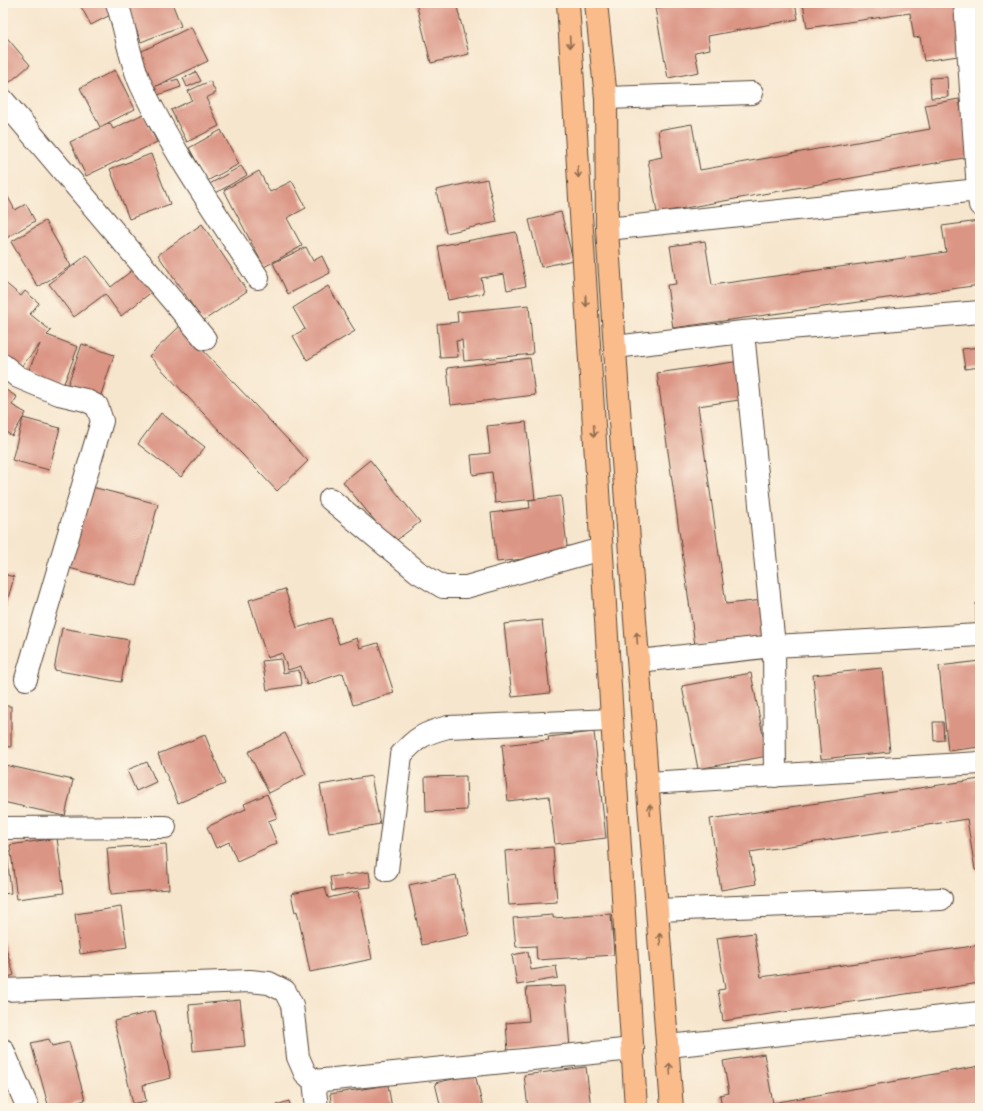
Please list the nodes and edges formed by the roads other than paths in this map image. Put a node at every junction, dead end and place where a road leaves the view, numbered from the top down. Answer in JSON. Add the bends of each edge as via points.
{"nodes":[{"id":1,"x":117,"y":3,"type":"edge"},
{"id":2,"x":568,"y":3,"type":"edge"},
{"id":3,"x":596,"y":3,"type":"edge"},
{"id":4,"x":965,"y":3,"type":"edge"},
{"id":5,"x":752,"y":93,"type":"dead end"},
{"id":6,"x":606,"y":98,"type":"junction"},
{"id":7,"x":3,"y":100,"type":"edge"},
{"id":8,"x":979,"y":197,"type":"edge"},
{"id":9,"x":607,"y":229,"type":"junction"},
{"id":10,"x":258,"y":278,"type":"dead end"},
{"id":11,"x":980,"y":312,"type":"edge"},
{"id":12,"x":743,"y":332,"type":"junction"},
{"id":13,"x":205,"y":339,"type":"dead end"},
{"id":14,"x":615,"y":347,"type":"junction"},
{"id":15,"x":3,"y":365,"type":"edge"},
{"id":16,"x":330,"y":499,"type":"dead end"},
{"id":17,"x":601,"y":549,"type":"junction"},
{"id":18,"x":980,"y":635,"type":"edge"},
{"id":19,"x":774,"y":646,"type":"junction"},
{"id":20,"x":639,"y":661,"type":"junction"},
{"id":21,"x":26,"y":679,"type":"dead end"},
{"id":22,"x":612,"y":720,"type":"junction"},
{"id":23,"x":980,"y":763,"type":"edge"},
{"id":24,"x":775,"y":776,"type":"junction"},
{"id":25,"x":648,"y":783,"type":"junction"},
{"id":26,"x":165,"y":827,"type":"dead end"},
{"id":27,"x":3,"y":828,"type":"edge"},
{"id":28,"x":387,"y":870,"type":"dead end"},
{"id":29,"x":941,"y":899,"type":"dead end"},
{"id":30,"x":658,"y":910,"type":"junction"},
{"id":31,"x":3,"y":990,"type":"edge"},
{"id":32,"x":980,"y":1013,"type":"edge"},
{"id":33,"x":668,"y":1046,"type":"junction"},
{"id":34,"x":632,"y":1049,"type":"junction"},
{"id":35,"x":3,"y":1050,"type":"edge"},
{"id":36,"x":314,"y":1081,"type":"junction"},
{"id":37,"x":28,"y":1108,"type":"edge"},
{"id":38,"x":317,"y":1108,"type":"edge"},
{"id":39,"x":636,"y":1108,"type":"edge"},
{"id":40,"x":672,"y":1108,"type":"edge"}],
"edges":[{"from":1,"to":10,"type":"street","via":[[128,48],[141,84],[170,141]]},
{"from":2,"to":17,"type":"main road","one_way":true},
{"from":3,"to":6,"type":"main road"},
{"from":4,"to":8,"type":"street"},
{"from":5,"to":6,"type":"street"},
{"from":6,"to":9,"type":"main road"},
{"from":7,"to":13,"type":"street"},
{"from":8,"to":9,"type":"street"},
{"from":9,"to":14,"type":"main road"},
{"from":11,"to":12,"type":"street"},
{"from":12,"to":14,"type":"street"},
{"from":12,"to":19,"type":"street"},
{"from":20,"to":14,"type":"main road","one_way":true},
{"from":15,"to":21,"type":"street","via":[[18,376],[58,394],[85,400],[97,406],[102,420]]},
{"from":16,"to":17,"type":"street","via":[[418,572],[443,587],[466,587]]},
{"from":17,"to":22,"type":"main road"},
{"from":18,"to":19,"type":"street"},
{"from":19,"to":20,"type":"street"},
{"from":19,"to":24,"type":"street"},
{"from":20,"to":25,"type":"main road"},
{"from":22,"to":28,"type":"street","via":[[448,727],[429,732],[413,742],[401,755]]},
{"from":22,"to":34,"type":"main road"},
{"from":23,"to":24,"type":"street"},
{"from":24,"to":25,"type":"street"},
{"from":30,"to":25,"type":"main road","one_way":true},
{"from":26,"to":27,"type":"street"},
{"from":29,"to":30,"type":"street"},
{"from":33,"to":30,"type":"main road","one_way":true},
{"from":31,"to":36,"type":"street","via":[[269,982],[285,991],[292,1005],[298,1057],[305,1073]]},
{"from":32,"to":33,"type":"street"},
{"from":40,"to":33,"type":"main road","one_way":true},
{"from":34,"to":36,"type":"street"},
{"from":34,"to":39,"type":"main road"},
{"from":35,"to":37,"type":"street"},
{"from":36,"to":38,"type":"street"}]}
